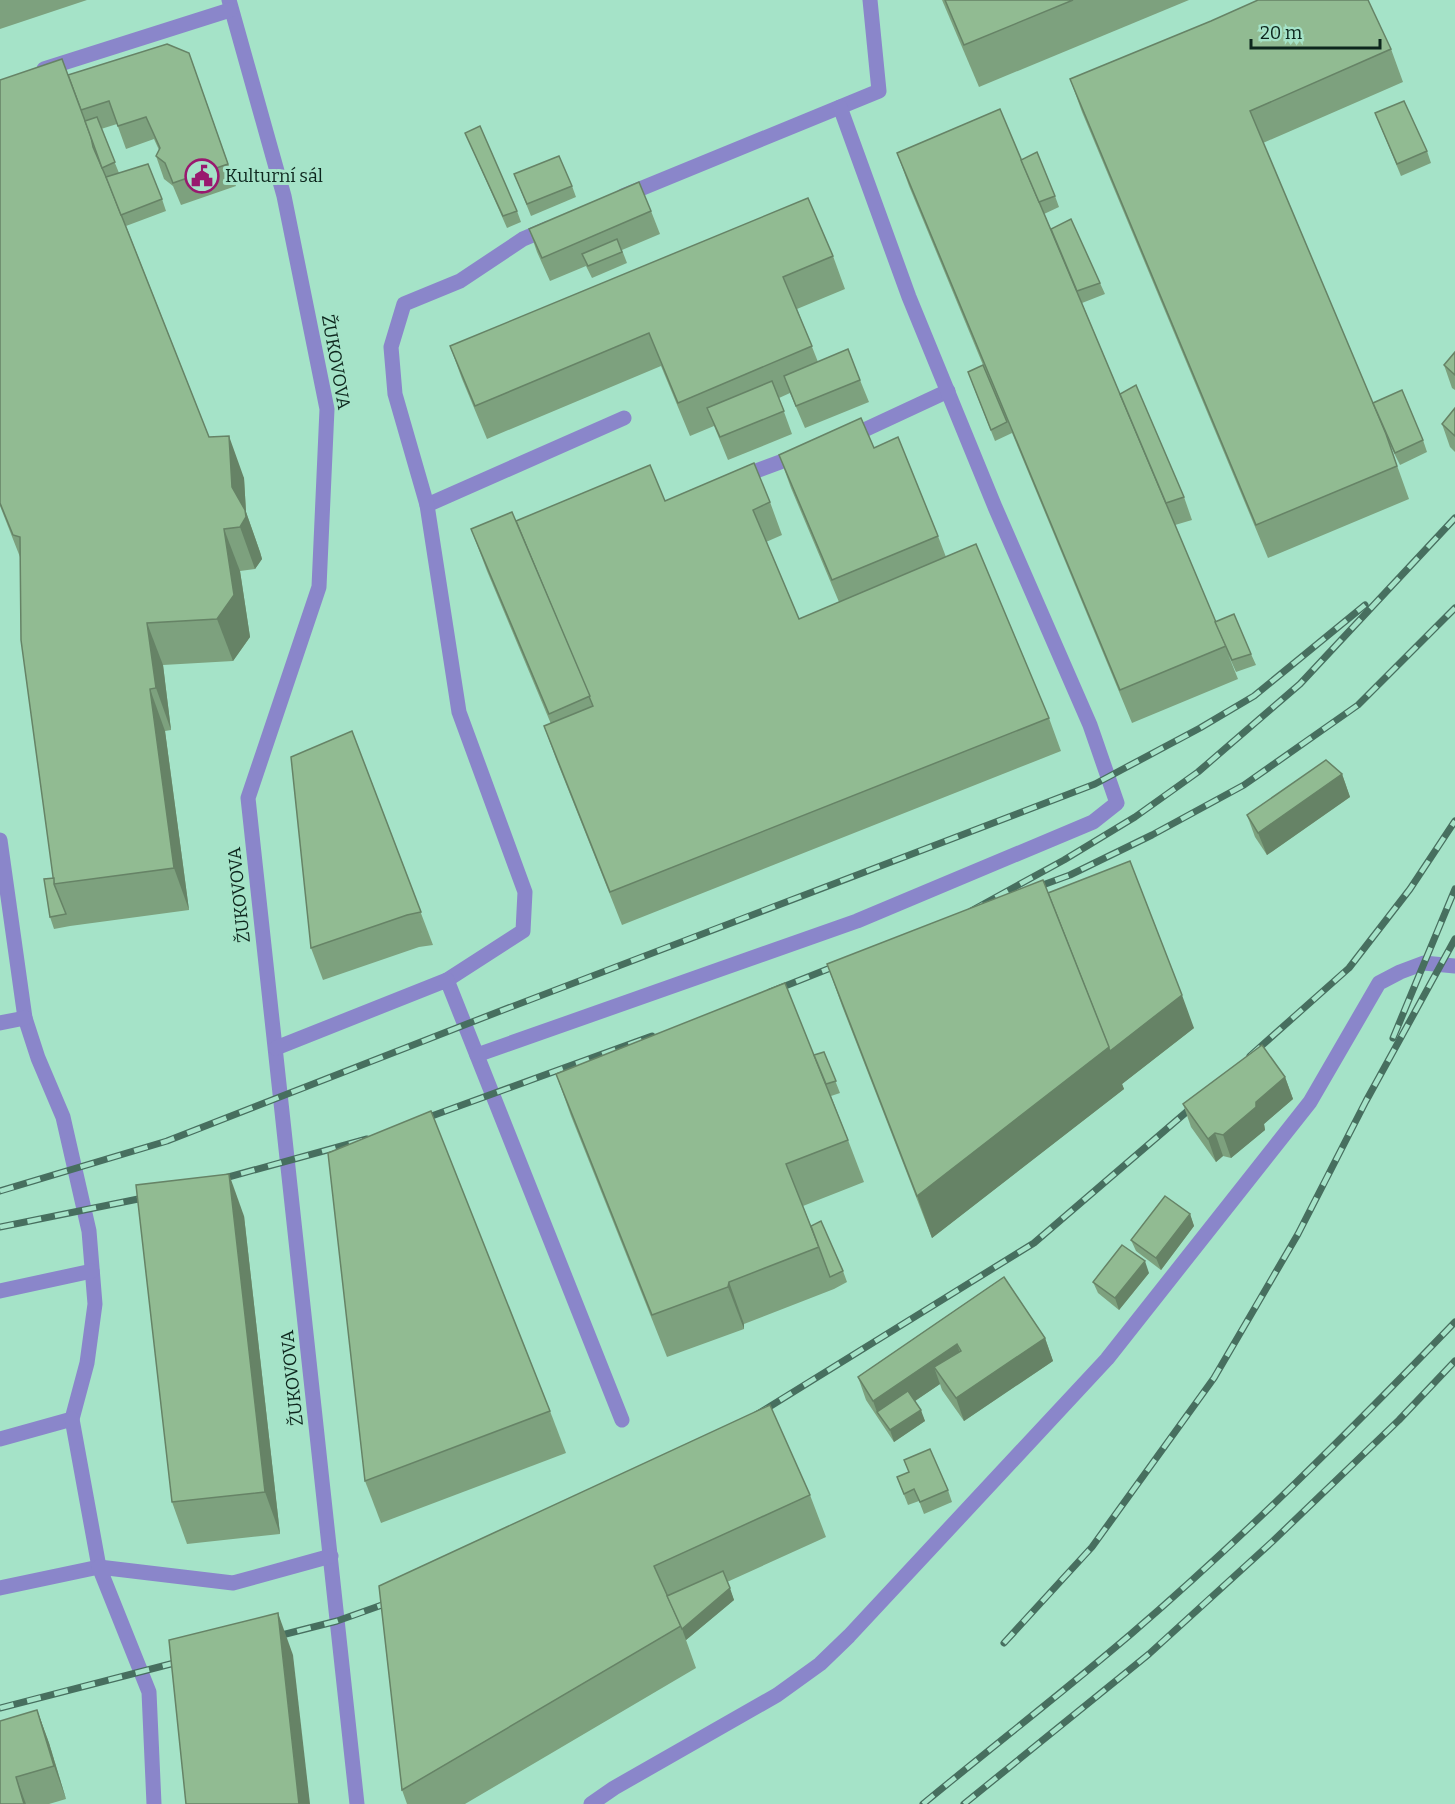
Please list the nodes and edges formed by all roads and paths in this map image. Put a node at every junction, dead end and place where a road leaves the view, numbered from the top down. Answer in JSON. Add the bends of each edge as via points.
{"nodes":[{"id":1,"x":870,"y":0,"type":"edge"},
{"id":2,"x":229,"y":5,"type":"edge"},
{"id":3,"x":33,"y":73,"type":"edge"},
{"id":4,"x":840,"y":107,"type":"junction"},
{"id":5,"x":608,"y":202,"type":"edge"},
{"id":6,"x":566,"y":220,"type":"edge"},
{"id":7,"x":948,"y":391,"type":"junction"},
{"id":8,"x":624,"y":418,"type":"dead end"},
{"id":9,"x":834,"y":442,"type":"edge"},
{"id":10,"x":812,"y":450,"type":"edge"},
{"id":11,"x":726,"y":482,"type":"edge"},
{"id":12,"x":427,"y":505,"type":"junction"},
{"id":13,"x":0,"y":840,"type":"edge"},
{"id":14,"x":1455,"y":966,"type":"edge"},
{"id":15,"x":447,"y":980,"type":"junction"},
{"id":16,"x":25,"y":1018,"type":"junction"},
{"id":17,"x":0,"y":1023,"type":"edge"},
{"id":18,"x":276,"y":1048,"type":"junction"},
{"id":19,"x":477,"y":1055,"type":"junction"},
{"id":20,"x":92,"y":1271,"type":"junction"},
{"id":21,"x":0,"y":1291,"type":"edge"},
{"id":22,"x":72,"y":1419,"type":"junction"},
{"id":23,"x":622,"y":1420,"type":"dead end"},
{"id":24,"x":0,"y":1439,"type":"edge"},
{"id":25,"x":330,"y":1556,"type":"junction"},
{"id":26,"x":99,"y":1567,"type":"junction"},
{"id":27,"x":0,"y":1588,"type":"edge"},
{"id":28,"x":154,"y":1804,"type":"edge"},
{"id":29,"x":357,"y":1804,"type":"edge"},
{"id":30,"x":591,"y":1804,"type":"edge"}],
"edges":[{"from":1,"to":4,"type":"street","via":[[879,91]]},
{"from":2,"to":3,"type":"street"},
{"from":2,"to":18,"type":"street","name":"ŽUKOVOVA","via":[[284,196],[327,410],[319,587],[248,798]]},
{"from":4,"to":5,"type":"street"},
{"from":4,"to":7,"type":"street","via":[[909,297]]},
{"from":6,"to":12,"type":"street","via":[[523,238],[460,281],[404,304],[391,347],[395,394]]},
{"from":7,"to":9,"type":"street"},
{"from":7,"to":19,"type":"street","via":[[1090,725],[1117,803],[1093,822],[856,921]]},
{"from":8,"to":12,"type":"street"},
{"from":10,"to":11,"type":"street"},
{"from":12,"to":15,"type":"street","via":[[459,712],[525,892],[523,931]]},
{"from":13,"to":16,"type":"street"},
{"from":14,"to":30,"type":"street","via":[[1424,963],[1379,983],[1310,1102],[1107,1359],[849,1636],[820,1664],[777,1695]]},
{"from":15,"to":18,"type":"street"},
{"from":15,"to":19,"type":"street"},
{"from":16,"to":17,"type":"street"},
{"from":16,"to":20,"type":"street","via":[[63,1117],[89,1231]]},
{"from":18,"to":25,"type":"street","name":"ŽUKOVOVA"},
{"from":19,"to":23,"type":"street"},
{"from":20,"to":21,"type":"street"},
{"from":20,"to":22,"type":"street","via":[[95,1304],[87,1364]]},
{"from":22,"to":24,"type":"street"},
{"from":22,"to":26,"type":"street"},
{"from":25,"to":26,"type":"street","via":[[233,1583]]},
{"from":25,"to":29,"type":"street","name":"ŽUKOVOVA"},
{"from":26,"to":27,"type":"street"},
{"from":26,"to":28,"type":"street","via":[[149,1692]]}]}
